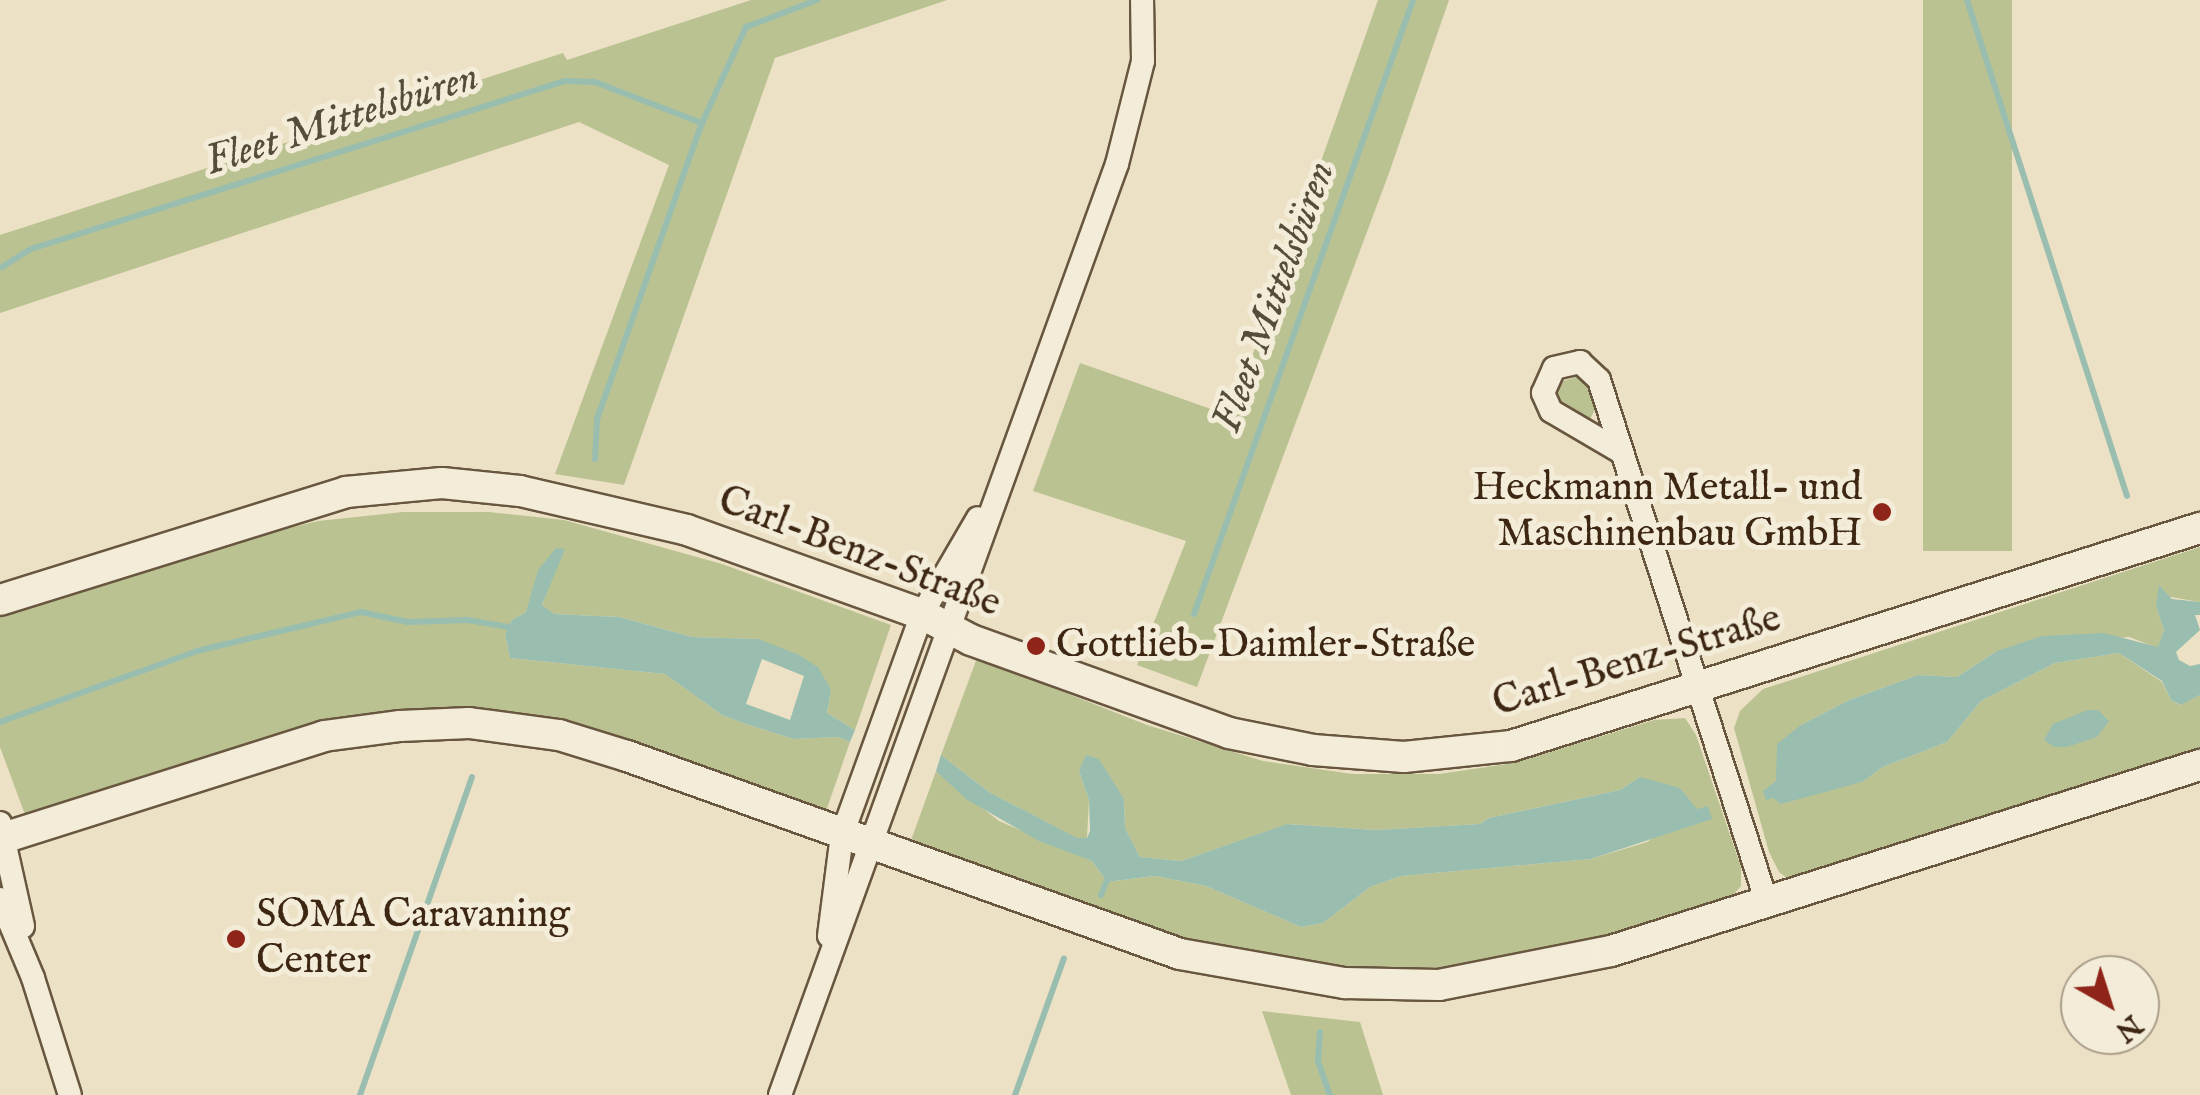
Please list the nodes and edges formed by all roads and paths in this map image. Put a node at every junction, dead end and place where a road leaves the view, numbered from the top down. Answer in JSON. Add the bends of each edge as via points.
{"nodes":[{"id":1,"x":1142,"y":0,"type":"edge"},
{"id":2,"x":1621,"y":452,"type":"dead end"},
{"id":3,"x":2200,"y":528,"type":"edge"},
{"id":4,"x":0,"y":600,"type":"edge"},
{"id":5,"x":936,"y":621,"type":"junction"},
{"id":6,"x":1700,"y":688,"type":"junction"},
{"id":7,"x":2200,"y":765,"type":"edge"},
{"id":8,"x":2,"y":833,"type":"edge"},
{"id":9,"x":856,"y":840,"type":"junction"},
{"id":10,"x":0,"y":899,"type":"edge"},
{"id":11,"x":1767,"y":903,"type":"junction"},
{"id":12,"x":34,"y":978,"type":"junction"},
{"id":13,"x":70,"y":1095,"type":"edge"},
{"id":14,"x":780,"y":1095,"type":"edge"}],
"edges":[{"from":1,"to":5,"type":"street","via":[[1143,62],[1117,164],[1000,482]]},
{"from":2,"to":6,"type":"street"},
{"from":3,"to":6,"type":"street","name":"Carl-Benz-Straße"},
{"from":4,"to":5,"type":"street","name":"Carl-Benz-Straße","via":[[346,492],[442,483],[520,490],[688,530]]},
{"from":5,"to":6,"type":"street","name":"Carl-Benz-Straße","via":[[971,640],[1228,733],[1313,750],[1404,757],[1511,746]]},
{"from":5,"to":9,"type":"street"},
{"from":6,"to":11,"type":"street"},
{"from":7,"to":11,"type":"street"},
{"from":8,"to":9,"type":"street","via":[[324,736],[469,723],[576,740]]},
{"from":8,"to":12,"type":"street"},
{"from":9,"to":11,"type":"street","via":[[1180,954],[1345,983],[1439,986],[1544,967]]},
{"from":9,"to":14,"type":"street","via":[[825,970]]},
{"from":10,"to":12,"type":"street"},
{"from":12,"to":13,"type":"street"}]}
